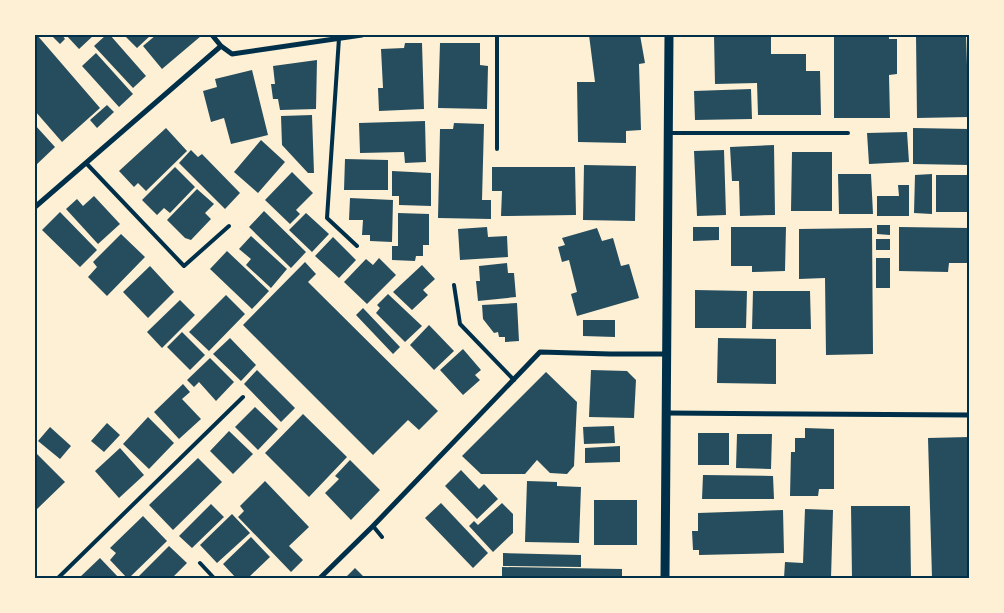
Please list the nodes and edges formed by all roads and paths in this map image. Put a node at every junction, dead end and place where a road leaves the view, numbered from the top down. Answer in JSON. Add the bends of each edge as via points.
{"nodes":[{"id":1,"x":212,"y":35,"type":"edge"},
{"id":2,"x":362,"y":35,"type":"edge"},
{"id":3,"x":497,"y":35,"type":"edge"},
{"id":4,"x":669,"y":35,"type":"edge"},
{"id":5,"x":339,"y":38,"type":"junction"},
{"id":6,"x":221,"y":46,"type":"junction"},
{"id":7,"x":669,"y":132,"type":"junction"},
{"id":8,"x":848,"y":133,"type":"dead end"},
{"id":9,"x":497,"y":149,"type":"dead end"},
{"id":10,"x":86,"y":163,"type":"junction"},
{"id":11,"x":35,"y":207,"type":"edge"},
{"id":12,"x":229,"y":226,"type":"dead end"},
{"id":13,"x":357,"y":246,"type":"dead end"},
{"id":14,"x":454,"y":285,"type":"dead end"},
{"id":15,"x":666,"y":354,"type":"junction"},
{"id":16,"x":514,"y":380,"type":"junction"},
{"id":17,"x":243,"y":396,"type":"dead end"},
{"id":18,"x":667,"y":414,"type":"junction"},
{"id":19,"x":969,"y":414,"type":"edge"},
{"id":20,"x":373,"y":526,"type":"junction"},
{"id":21,"x":382,"y":537,"type":"dead end"},
{"id":22,"x":200,"y":563,"type":"dead end"},
{"id":23,"x":58,"y":578,"type":"edge"},
{"id":24,"x":214,"y":578,"type":"edge"},
{"id":25,"x":320,"y":578,"type":"edge"},
{"id":26,"x":665,"y":578,"type":"edge"}],
"edges":[{"from":1,"to":6,"type":"street"},
{"from":2,"to":5,"type":"street"},
{"from":3,"to":9,"type":"lane"},
{"from":4,"to":7,"type":"street"},
{"from":5,"to":6,"type":"street","via":[[232,54]]},
{"from":5,"to":13,"type":"lane","via":[[327,218]]},
{"from":6,"to":10,"type":"street"},
{"from":7,"to":8,"type":"lane"},
{"from":7,"to":15,"type":"street"},
{"from":10,"to":11,"type":"street"},
{"from":10,"to":12,"type":"lane","via":[[184,266]]},
{"from":14,"to":16,"type":"lane","via":[[460,324]]},
{"from":15,"to":16,"type":"street","via":[[540,352]]},
{"from":15,"to":18,"type":"street"},
{"from":16,"to":20,"type":"street"},
{"from":17,"to":23,"type":"lane"},
{"from":18,"to":19,"type":"street"},
{"from":18,"to":26,"type":"street"},
{"from":20,"to":21,"type":"lane"},
{"from":20,"to":25,"type":"street"},
{"from":22,"to":24,"type":"lane"}]}
